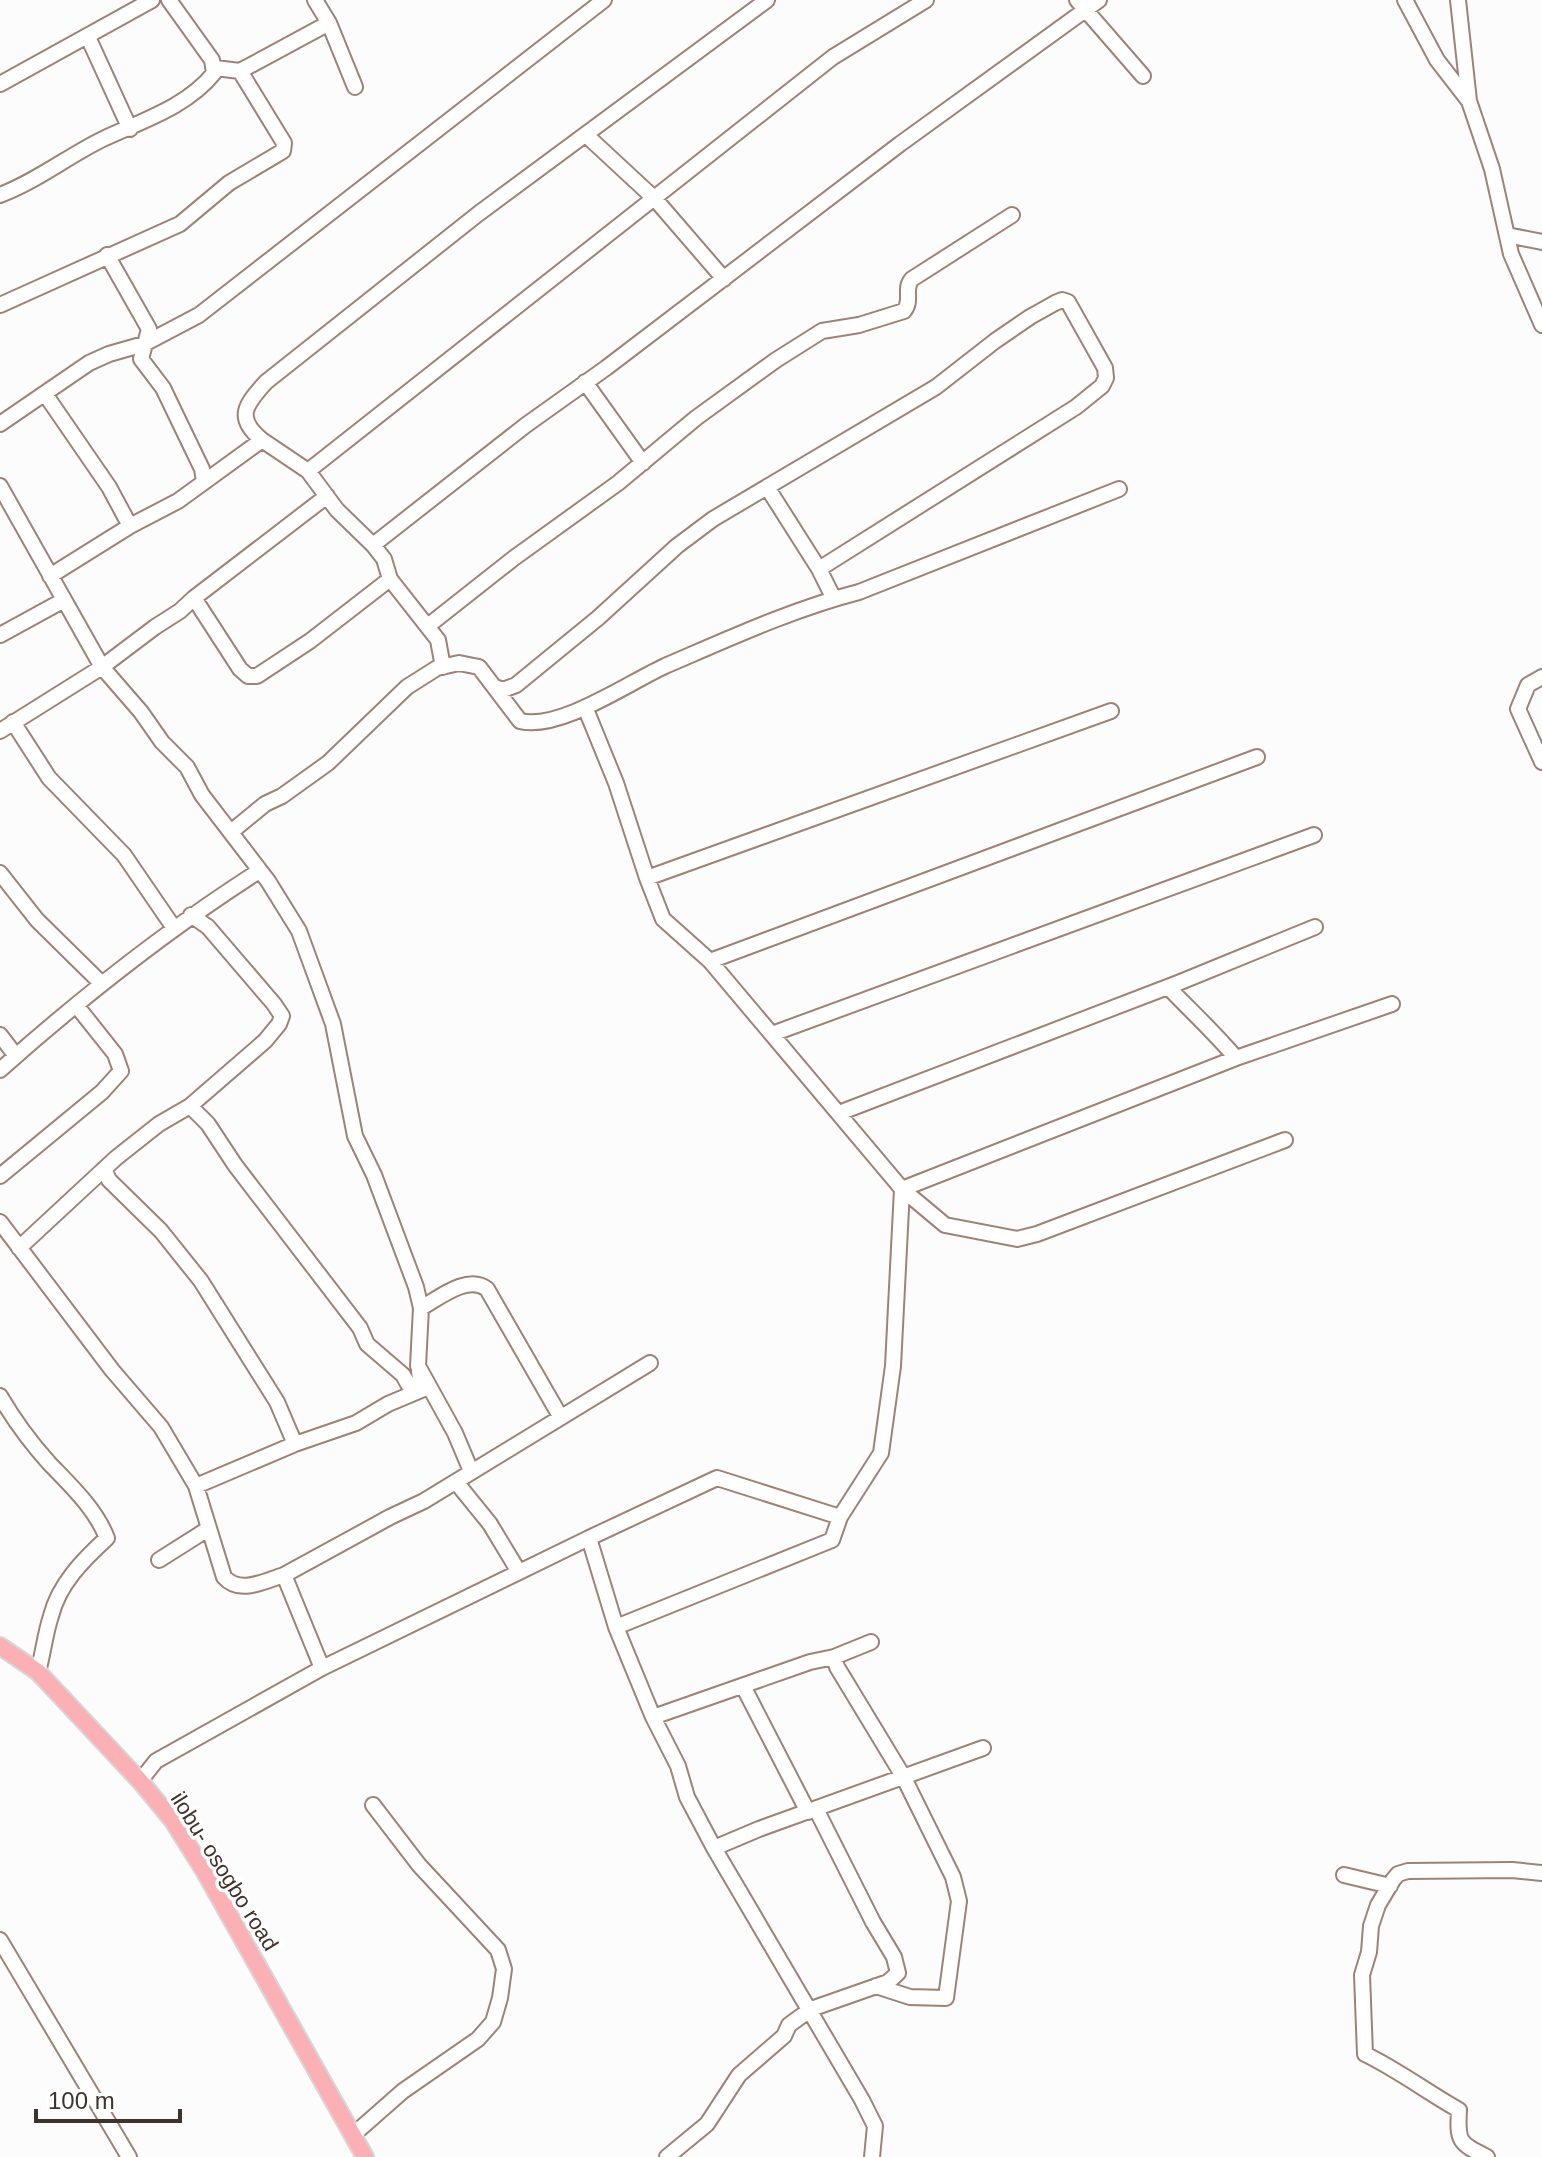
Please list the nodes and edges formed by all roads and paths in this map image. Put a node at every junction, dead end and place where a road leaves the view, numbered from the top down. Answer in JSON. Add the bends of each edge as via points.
{"nodes":[{"id":1,"x":152,"y":0,"type":"edge"},
{"id":2,"x":169,"y":0,"type":"edge"},
{"id":3,"x":315,"y":0,"type":"edge"},
{"id":4,"x":604,"y":0,"type":"edge"},
{"id":5,"x":767,"y":0,"type":"edge"},
{"id":6,"x":926,"y":0,"type":"edge"},
{"id":7,"x":1099,"y":0,"type":"edge"},
{"id":8,"x":1405,"y":0,"type":"edge"},
{"id":9,"x":1458,"y":0,"type":"edge"},
{"id":10,"x":1082,"y":5,"type":"edge"},
{"id":11,"x":329,"y":23,"type":"junction"},
{"id":12,"x":88,"y":37,"type":"junction"},
{"id":13,"x":215,"y":68,"type":"junction"},
{"id":14,"x":240,"y":71,"type":"junction"},
{"id":15,"x":1143,"y":76,"type":"dead end"},
{"id":16,"x":0,"y":84,"type":"edge"},
{"id":17,"x":355,"y":87,"type":"dead end"},
{"id":18,"x":1469,"y":101,"type":"junction"},
{"id":19,"x":130,"y":129,"type":"junction"},
{"id":20,"x":586,"y":135,"type":"junction"},
{"id":21,"x":0,"y":195,"type":"edge"},
{"id":22,"x":655,"y":199,"type":"junction"},
{"id":23,"x":1012,"y":215,"type":"dead end"},
{"id":24,"x":1507,"y":235,"type":"junction"},
{"id":25,"x":1542,"y":242,"type":"edge"},
{"id":26,"x":107,"y":255,"type":"junction"},
{"id":27,"x":724,"y":279,"type":"junction"},
{"id":28,"x":0,"y":305,"type":"edge"},
{"id":29,"x":1542,"y":325,"type":"edge"},
{"id":30,"x":144,"y":344,"type":"junction"},
{"id":31,"x":585,"y":382,"type":"junction"},
{"id":32,"x":45,"y":394,"type":"junction"},
{"id":33,"x":0,"y":424,"type":"edge"},
{"id":34,"x":262,"y":440,"type":"junction"},
{"id":35,"x":643,"y":463,"type":"junction"},
{"id":36,"x":308,"y":471,"type":"junction"},
{"id":37,"x":204,"y":481,"type":"junction"},
{"id":38,"x":0,"y":486,"type":"edge"},
{"id":39,"x":767,"y":487,"type":"junction"},
{"id":40,"x":1119,"y":489,"type":"dead end"},
{"id":41,"x":327,"y":496,"type":"junction"},
{"id":42,"x":13,"y":505,"type":"junction"},
{"id":43,"x":0,"y":514,"type":"edge"},
{"id":44,"x":130,"y":526,"type":"junction"},
{"id":45,"x":373,"y":545,"type":"junction"},
{"id":46,"x":819,"y":569,"type":"junction"},
{"id":47,"x":50,"y":576,"type":"junction"},
{"id":48,"x":390,"y":579,"type":"junction"},
{"id":49,"x":194,"y":598,"type":"junction"},
{"id":50,"x":834,"y":599,"type":"junction"},
{"id":51,"x":64,"y":600,"type":"junction"},
{"id":52,"x":429,"y":625,"type":"junction"},
{"id":53,"x":0,"y":635,"type":"edge"},
{"id":54,"x":102,"y":667,"type":"junction"},
{"id":55,"x":443,"y":667,"type":"junction"},
{"id":56,"x":1542,"y":677,"type":"edge"},
{"id":57,"x":495,"y":687,"type":"junction"},
{"id":58,"x":585,"y":707,"type":"junction"},
{"id":59,"x":1111,"y":711,"type":"dead end"},
{"id":60,"x":6,"y":727,"type":"edge"},
{"id":61,"x":1257,"y":757,"type":"dead end"},
{"id":62,"x":1542,"y":762,"type":"edge"},
{"id":63,"x":231,"y":832,"type":"junction"},
{"id":64,"x":1314,"y":835,"type":"dead end"},
{"id":65,"x":259,"y":871,"type":"junction"},
{"id":66,"x":0,"y":873,"type":"edge"},
{"id":67,"x":647,"y":878,"type":"junction"},
{"id":68,"x":191,"y":915,"type":"junction"},
{"id":69,"x":1315,"y":927,"type":"dead end"},
{"id":70,"x":174,"y":928,"type":"junction"},
{"id":71,"x":710,"y":961,"type":"junction"},
{"id":72,"x":102,"y":984,"type":"junction"},
{"id":73,"x":1168,"y":987,"type":"junction"},
{"id":74,"x":1392,"y":1004,"type":"dead end"},
{"id":75,"x":76,"y":1005,"type":"junction"},
{"id":76,"x":772,"y":1034,"type":"junction"},
{"id":77,"x":0,"y":1035,"type":"edge"},
{"id":78,"x":16,"y":1056,"type":"junction"},
{"id":79,"x":1236,"y":1058,"type":"junction"},
{"id":80,"x":0,"y":1070,"type":"edge"},
{"id":81,"x":190,"y":1106,"type":"junction"},
{"id":82,"x":839,"y":1113,"type":"junction"},
{"id":83,"x":1285,"y":1140,"type":"dead end"},
{"id":84,"x":104,"y":1169,"type":"junction"},
{"id":85,"x":0,"y":1176,"type":"edge"},
{"id":86,"x":902,"y":1189,"type":"junction"},
{"id":87,"x":0,"y":1222,"type":"edge"},
{"id":88,"x":19,"y":1248,"type":"junction"},
{"id":89,"x":421,"y":1308,"type":"junction"},
{"id":90,"x":650,"y":1363,"type":"dead end"},
{"id":91,"x":426,"y":1388,"type":"junction"},
{"id":92,"x":0,"y":1396,"type":"edge"},
{"id":93,"x":560,"y":1416,"type":"junction"},
{"id":94,"x":295,"y":1444,"type":"junction"},
{"id":95,"x":471,"y":1471,"type":"junction"},
{"id":96,"x":456,"y":1482,"type":"junction"},
{"id":97,"x":196,"y":1486,"type":"junction"},
{"id":98,"x":840,"y":1517,"type":"junction"},
{"id":99,"x":208,"y":1529,"type":"junction"},
{"id":100,"x":589,"y":1538,"type":"junction"},
{"id":101,"x":159,"y":1560,"type":"dead end"},
{"id":102,"x":519,"y":1572,"type":"junction"},
{"id":103,"x":284,"y":1575,"type":"junction"},
{"id":104,"x":616,"y":1627,"type":"junction"},
{"id":105,"x":871,"y":1642,"type":"dead end"},
{"id":106,"x":0,"y":1646,"type":"edge"},
{"id":107,"x":834,"y":1657,"type":"junction"},
{"id":108,"x":322,"y":1668,"type":"junction"},
{"id":109,"x":38,"y":1672,"type":"junction"},
{"id":110,"x":743,"y":1686,"type":"junction"},
{"id":111,"x":653,"y":1717,"type":"junction"},
{"id":112,"x":983,"y":1748,"type":"dead end"},
{"id":113,"x":903,"y":1776,"type":"junction"},
{"id":114,"x":140,"y":1781,"type":"junction"},
{"id":115,"x":373,"y":1805,"type":"dead end"},
{"id":116,"x":812,"y":1811,"type":"junction"},
{"id":117,"x":714,"y":1848,"type":"junction"},
{"id":118,"x":1542,"y":1873,"type":"edge"},
{"id":119,"x":1344,"y":1875,"type":"dead end"},
{"id":120,"x":1390,"y":1886,"type":"junction"},
{"id":121,"x":0,"y":1940,"type":"edge"},
{"id":122,"x":876,"y":1986,"type":"junction"},
{"id":123,"x":811,"y":2009,"type":"junction"},
{"id":124,"x":353,"y":2135,"type":"junction"},
{"id":125,"x":129,"y":2157,"type":"edge"},
{"id":126,"x":365,"y":2157,"type":"edge"},
{"id":127,"x":667,"y":2157,"type":"edge"},
{"id":128,"x":872,"y":2157,"type":"edge"},
{"id":129,"x":1487,"y":2157,"type":"edge"}],
"edges":[{"from":1,"to":12,"type":"street"},
{"from":2,"to":13,"type":"street"},
{"from":3,"to":11,"type":"street"},
{"from":4,"to":30,"type":"street","via":[[199,315]]},
{"from":5,"to":20,"type":"street"},
{"from":6,"to":22,"type":"street","via":[[833,57]]},
{"from":7,"to":10,"type":"street"},
{"from":8,"to":18,"type":"street","via":[[1437,60]]},
{"from":9,"to":18,"type":"street"},
{"from":10,"to":15,"type":"street"},
{"from":10,"to":27,"type":"street"},
{"from":11,"to":14,"type":"street"},
{"from":11,"to":17,"type":"street"},
{"from":12,"to":16,"type":"street"},
{"from":12,"to":19,"type":"street"},
{"from":13,"to":14,"type":"street"},
{"from":13,"to":19,"type":"street","via":[[206,83]]},
{"from":14,"to":26,"type":"street","via":[[284,143],[283,151],[229,183],[180,224]]},
{"from":18,"to":24,"type":"street"},
{"from":19,"to":21,"type":"street"},
{"from":20,"to":22,"type":"street"},
{"from":20,"to":34,"type":"street","via":[[266,382],[244,414],[248,429]]},
{"from":22,"to":27,"type":"street"},
{"from":22,"to":36,"type":"street"},
{"from":23,"to":35,"type":"street","via":[[912,279],[904,311],[813,335],[705,411]]},
{"from":24,"to":25,"type":"street"},
{"from":24,"to":29,"type":"street"},
{"from":26,"to":28,"type":"street"},
{"from":26,"to":30,"type":"street","via":[[149,329]]},
{"from":27,"to":31,"type":"street"},
{"from":30,"to":32,"type":"street","via":[[89,363]]},
{"from":30,"to":37,"type":"street","via":[[141,359],[163,388]]},
{"from":31,"to":35,"type":"street"},
{"from":31,"to":45,"type":"street"},
{"from":32,"to":33,"type":"street"},
{"from":32,"to":44,"type":"street"},
{"from":34,"to":36,"type":"street"},
{"from":34,"to":37,"type":"street"},
{"from":35,"to":52,"type":"street"},
{"from":36,"to":41,"type":"street"},
{"from":37,"to":44,"type":"street"},
{"from":38,"to":42,"type":"street"},
{"from":39,"to":46,"type":"street"},
{"from":39,"to":46,"type":"street","via":[[944,382],[1055,303],[1068,302],[1079,319],[1105,368],[1102,386],[1006,454]]},
{"from":39,"to":57,"type":"street","via":[[677,546],[516,685]]},
{"from":40,"to":50,"type":"street"},
{"from":41,"to":45,"type":"street"},
{"from":41,"to":49,"type":"street"},
{"from":42,"to":43,"type":"street"},
{"from":42,"to":47,"type":"street"},
{"from":44,"to":47,"type":"street"},
{"from":45,"to":48,"type":"street"},
{"from":46,"to":50,"type":"street"},
{"from":47,"to":51,"type":"street"},
{"from":48,"to":49,"type":"street","via":[[257,676],[240,669]]},
{"from":48,"to":52,"type":"street"},
{"from":49,"to":54,"type":"street"},
{"from":50,"to":58,"type":"street","via":[[665,667]]},
{"from":51,"to":53,"type":"street"},
{"from":51,"to":54,"type":"street"},
{"from":52,"to":55,"type":"street"},
{"from":54,"to":60,"type":"street"},
{"from":54,"to":63,"type":"street","via":[[187,767]]},
{"from":55,"to":57,"type":"street","via":[[479,667]]},
{"from":55,"to":63,"type":"street","via":[[407,687],[328,763]]},
{"from":56,"to":62,"type":"street","via":[[1528,685],[1518,709]]},
{"from":57,"to":58,"type":"street","via":[[514,715],[529,724]]},
{"from":58,"to":67,"type":"street"},
{"from":59,"to":67,"type":"street"},
{"from":60,"to":70,"type":"street","via":[[124,855]]},
{"from":61,"to":71,"type":"street"},
{"from":63,"to":65,"type":"street"},
{"from":64,"to":76,"type":"street"},
{"from":65,"to":68,"type":"street"},
{"from":65,"to":89,"type":"street","via":[[299,931],[323,994],[355,1136]]},
{"from":66,"to":72,"type":"street","via":[[37,920]]},
{"from":67,"to":71,"type":"street","via":[[663,919]]},
{"from":68,"to":70,"type":"street"},
{"from":68,"to":81,"type":"street","via":[[208,927],[282,1016],[265,1041]]},
{"from":69,"to":73,"type":"street"},
{"from":70,"to":72,"type":"street"},
{"from":71,"to":76,"type":"street"},
{"from":72,"to":75,"type":"street"},
{"from":73,"to":79,"type":"street"},
{"from":73,"to":82,"type":"street"},
{"from":74,"to":79,"type":"street"},
{"from":75,"to":78,"type":"street"},
{"from":75,"to":85,"type":"street","via":[[115,1054],[121,1071]]},
{"from":76,"to":82,"type":"street"},
{"from":77,"to":78,"type":"street"},
{"from":78,"to":80,"type":"street"},
{"from":79,"to":86,"type":"street"},
{"from":81,"to":84,"type":"street"},
{"from":81,"to":91,"type":"street","via":[[367,1344],[408,1384]]},
{"from":82,"to":86,"type":"street"},
{"from":83,"to":86,"type":"street","via":[[1017,1239],[945,1225]]},
{"from":84,"to":88,"type":"street"},
{"from":84,"to":94,"type":"street","via":[[201,1281],[277,1402]]},
{"from":86,"to":98,"type":"street","via":[[893,1366],[881,1453]]},
{"from":87,"to":88,"type":"street"},
{"from":88,"to":97,"type":"street","via":[[161,1427]]},
{"from":89,"to":91,"type":"street","via":[[418,1366]]},
{"from":89,"to":93,"type":"street","via":[[469,1283],[481,1284]]},
{"from":90,"to":93,"type":"street"},
{"from":91,"to":94,"type":"street","via":[[356,1423]]},
{"from":91,"to":95,"type":"street"},
{"from":92,"to":109,"type":"street","via":[[47,1460],[80,1494],[107,1538],[66,1583],[51,1614]]},
{"from":93,"to":95,"type":"street"},
{"from":94,"to":97,"type":"street"},
{"from":95,"to":96,"type":"street"},
{"from":96,"to":102,"type":"street"},
{"from":96,"to":103,"type":"street"},
{"from":97,"to":99,"type":"street"},
{"from":98,"to":100,"type":"street","via":[[717,1478]]},
{"from":98,"to":104,"type":"street","via":[[832,1540]]},
{"from":99,"to":101,"type":"street"},
{"from":99,"to":103,"type":"street","via":[[219,1569],[229,1583],[243,1587]]},
{"from":100,"to":102,"type":"street"},
{"from":100,"to":104,"type":"street"},
{"from":102,"to":108,"type":"street"},
{"from":103,"to":108,"type":"street"},
{"from":104,"to":111,"type":"street"},
{"from":105,"to":107,"type":"street"},
{"from":106,"to":109,"type":"main road","name":"ilobu- osogbo road"},
{"from":107,"to":110,"type":"street"},
{"from":107,"to":113,"type":"street"},
{"from":108,"to":114,"type":"street","via":[[156,1761]]},
{"from":109,"to":114,"type":"main road","name":"ilobu- osogbo road"},
{"from":110,"to":111,"type":"street"},
{"from":110,"to":116,"type":"street"},
{"from":111,"to":117,"type":"street"},
{"from":112,"to":113,"type":"street"},
{"from":113,"to":116,"type":"street"},
{"from":113,"to":122,"type":"street","via":[[953,1877],[959,1901],[949,1984],[946,1998],[910,1997]]},
{"from":114,"to":124,"type":"main road","name":"ilobu- osogbo road","via":[[205,1872]]},
{"from":115,"to":124,"type":"street","via":[[419,1865],[498,1950],[504,1969],[493,2022],[478,2039],[403,2091]]},
{"from":116,"to":117,"type":"street"},
{"from":116,"to":122,"type":"street","via":[[894,1957],[898,1973]]},
{"from":117,"to":123,"type":"street"},
{"from":118,"to":120,"type":"street","via":[[1408,1871],[1398,1874]]},
{"from":119,"to":120,"type":"street"},
{"from":120,"to":129,"type":"street","via":[[1371,1926],[1362,1975],[1365,2054],[1459,2110],[1461,2143]]},
{"from":121,"to":125,"type":"street"},
{"from":122,"to":123,"type":"street"},
{"from":123,"to":127,"type":"street","via":[[739,2075],[707,2124]]},
{"from":123,"to":128,"type":"street","via":[[875,2126]]},
{"from":124,"to":126,"type":"main road","name":"ilobu- osogbo road"}]}
